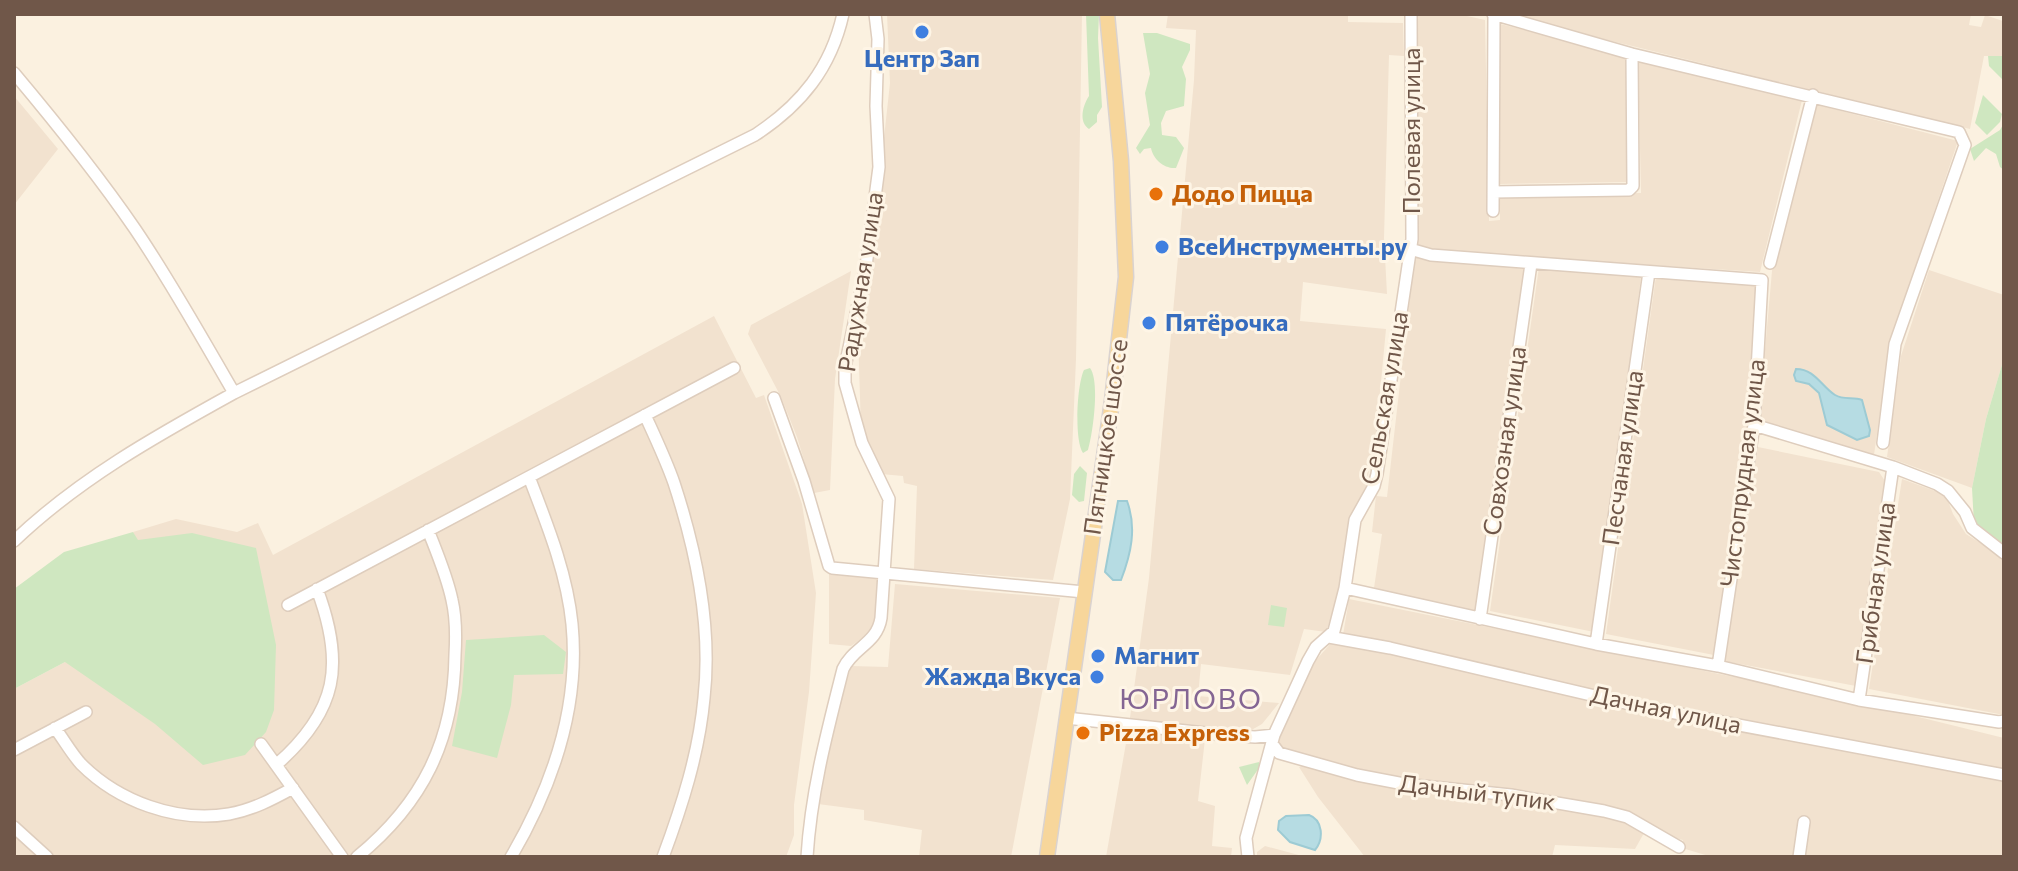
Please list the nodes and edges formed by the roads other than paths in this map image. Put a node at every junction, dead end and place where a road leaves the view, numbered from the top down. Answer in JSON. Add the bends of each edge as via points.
{"nodes":[{"id":1,"x":843,"y":14,"type":"edge"},
{"id":2,"x":875,"y":14,"type":"edge"},
{"id":3,"x":1107,"y":14,"type":"edge"},
{"id":4,"x":1493,"y":15,"type":"edge"},
{"id":5,"x":1411,"y":20,"type":"edge"},
{"id":6,"x":1632,"y":54,"type":"junction"},
{"id":7,"x":14,"y":73,"type":"edge"},
{"id":8,"x":1813,"y":95,"type":"junction"},
{"id":9,"x":1493,"y":192,"type":"junction"},
{"id":10,"x":1493,"y":211,"type":"dead end"},
{"id":11,"x":1410,"y":249,"type":"junction"},
{"id":12,"x":1770,"y":263,"type":"dead end"},
{"id":13,"x":1531,"y":264,"type":"junction"},
{"id":14,"x":1649,"y":272,"type":"junction"},
{"id":15,"x":734,"y":368,"type":"dead end"},
{"id":16,"x":234,"y":393,"type":"junction"},
{"id":17,"x":774,"y":398,"type":"dead end"},
{"id":18,"x":645,"y":415,"type":"junction"},
{"id":19,"x":1754,"y":425,"type":"junction"},
{"id":20,"x":1883,"y":443,"type":"dead end"},
{"id":21,"x":1893,"y":467,"type":"junction"},
{"id":22,"x":529,"y":477,"type":"junction"},
{"id":23,"x":428,"y":530,"type":"junction"},
{"id":24,"x":14,"y":541,"type":"edge"},
{"id":25,"x":2004,"y":553,"type":"edge"},
{"id":26,"x":883,"y":575,"type":"junction"},
{"id":27,"x":1345,"y":588,"type":"junction"},
{"id":28,"x":317,"y":589,"type":"junction"},
{"id":29,"x":1084,"y":592,"type":"junction"},
{"id":30,"x":288,"y":605,"type":"dead end"},
{"id":31,"x":1480,"y":619,"type":"junction"},
{"id":32,"x":1329,"y":637,"type":"junction"},
{"id":33,"x":1596,"y":644,"type":"junction"},
{"id":34,"x":1718,"y":666,"type":"junction"},
{"id":35,"x":1859,"y":700,"type":"junction"},
{"id":36,"x":86,"y":712,"type":"dead end"},
{"id":37,"x":1066,"y":718,"type":"junction"},
{"id":38,"x":2004,"y":721,"type":"edge"},
{"id":39,"x":55,"y":728,"type":"junction"},
{"id":40,"x":1273,"y":740,"type":"junction"},
{"id":41,"x":261,"y":744,"type":"dead end"},
{"id":42,"x":14,"y":750,"type":"edge"},
{"id":43,"x":276,"y":765,"type":"junction"},
{"id":44,"x":2004,"y":775,"type":"edge"},
{"id":45,"x":293,"y":788,"type":"junction"},
{"id":46,"x":1804,"y":822,"type":"dead end"},
{"id":47,"x":14,"y":827,"type":"edge"},
{"id":48,"x":1679,"y":847,"type":"dead end"},
{"id":49,"x":47,"y":857,"type":"edge"},
{"id":50,"x":342,"y":857,"type":"edge"},
{"id":51,"x":357,"y":857,"type":"edge"},
{"id":52,"x":511,"y":857,"type":"edge"},
{"id":53,"x":663,"y":857,"type":"edge"},
{"id":54,"x":807,"y":857,"type":"edge"},
{"id":55,"x":1047,"y":857,"type":"edge"},
{"id":56,"x":1248,"y":857,"type":"edge"},
{"id":57,"x":1799,"y":857,"type":"edge"}],
"edges":[{"from":1,"to":16,"type":"street","via":[[816,80],[755,135]]},
{"from":2,"to":26,"type":"street","name":"Радужная улица","via":[[879,167],[845,383],[862,443],[889,499]]},
{"from":3,"to":29,"type":"main road","name":"Пятницкое шоссе","via":[[1126,277]]},
{"from":4,"to":6,"type":"street"},
{"from":4,"to":9,"type":"street"},
{"from":5,"to":11,"type":"street","name":"Полевая улица"},
{"from":6,"to":8,"type":"street"},
{"from":6,"to":9,"type":"street","via":[[1629,190]]},
{"from":7,"to":16,"type":"street","via":[[134,228]]},
{"from":8,"to":12,"type":"street"},
{"from":8,"to":20,"type":"street","via":[[1959,132],[1965,145],[1895,344]]},
{"from":9,"to":10,"type":"street"},
{"from":11,"to":13,"type":"street"},
{"from":11,"to":27,"type":"street","name":"Сельская улица","via":[[1377,474],[1355,520]]},
{"from":13,"to":14,"type":"street"},
{"from":13,"to":31,"type":"street","name":"Совхозная улица"},
{"from":14,"to":19,"type":"street","name":"Чистопрудная улица","via":[[1762,280]]},
{"from":14,"to":33,"type":"street","name":"Песчаная улица"},
{"from":15,"to":18,"type":"street"},
{"from":16,"to":24,"type":"street","via":[[94,475]]},
{"from":17,"to":26,"type":"street","via":[[829,566]]},
{"from":18,"to":22,"type":"street"},
{"from":18,"to":53,"type":"street","via":[[688,529],[704,641],[705,697],[695,754]]},
{"from":19,"to":21,"type":"street"},
{"from":19,"to":34,"type":"street","name":"Чистопрудная улица"},
{"from":21,"to":25,"type":"street","via":[[1948,491],[1972,528]]},
{"from":21,"to":35,"type":"street","name":"Грибная улица"},
{"from":22,"to":23,"type":"street"},
{"from":22,"to":52,"type":"street","via":[[563,576],[572,624],[571,686],[549,782]]},
{"from":23,"to":28,"type":"street"},
{"from":23,"to":51,"type":"street","via":[[453,601],[455,680],[450,718],[437,757],[403,813]]},
{"from":26,"to":29,"type":"street"},
{"from":26,"to":54,"type":"street","name":"Радужная улица","via":[[880,628],[843,669],[819,762]]},
{"from":27,"to":31,"type":"street"},
{"from":27,"to":32,"type":"street","name":"Сельская улица"},
{"from":28,"to":30,"type":"street"},
{"from":28,"to":43,"type":"street","via":[[330,624],[332,683],[309,732]]},
{"from":29,"to":37,"type":"main road","name":"Пятницкое шоссе"},
{"from":31,"to":33,"type":"street"},
{"from":32,"to":40,"type":"street","name":"Сельская улица","via":[[1308,661]]},
{"from":32,"to":44,"type":"street","name":"Дачная улица","via":[[1638,706]]},
{"from":33,"to":34,"type":"street"},
{"from":34,"to":35,"type":"street"},
{"from":35,"to":38,"type":"street"},
{"from":36,"to":39,"type":"street"},
{"from":37,"to":40,"type":"street"},
{"from":37,"to":55,"type":"main road","name":"Пятницкое шоссе"},
{"from":39,"to":42,"type":"street"},
{"from":39,"to":45,"type":"street","via":[[100,781],[160,810],[229,814]]},
{"from":40,"to":48,"type":"street","name":"Дачный тупик","via":[[1279,753],[1357,775],[1627,817]]},
{"from":40,"to":56,"type":"street","name":"Сельская улица","via":[[1246,838]]},
{"from":41,"to":43,"type":"street"},
{"from":43,"to":45,"type":"street"},
{"from":45,"to":50,"type":"street"},
{"from":46,"to":57,"type":"street"},
{"from":47,"to":49,"type":"street"}]}
